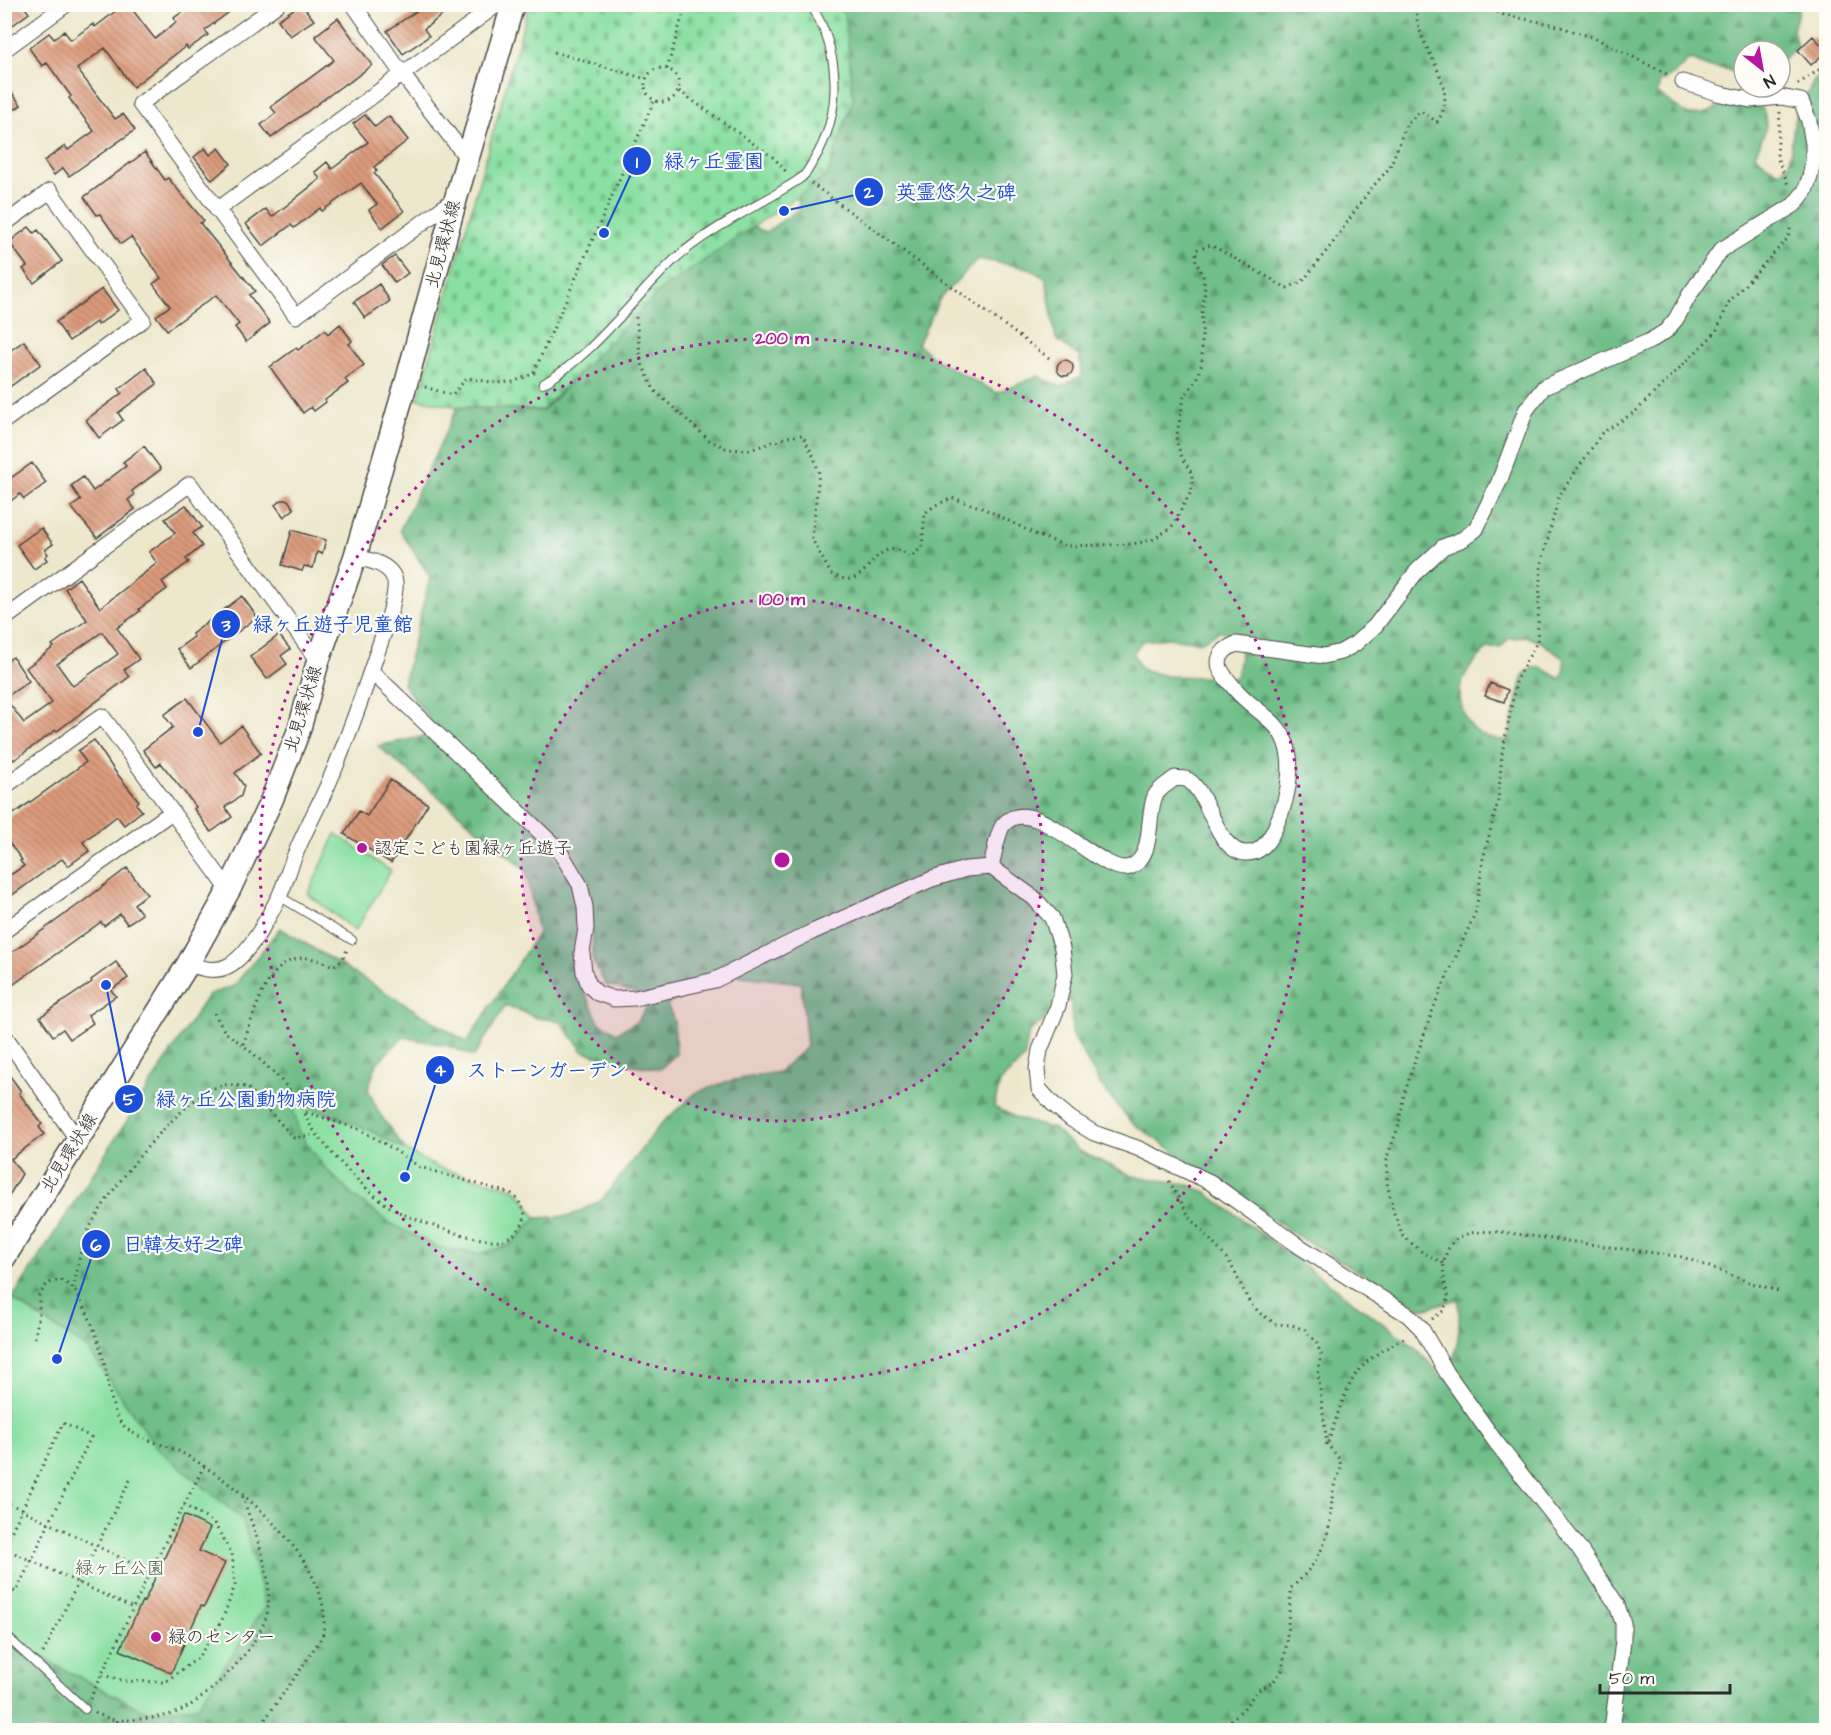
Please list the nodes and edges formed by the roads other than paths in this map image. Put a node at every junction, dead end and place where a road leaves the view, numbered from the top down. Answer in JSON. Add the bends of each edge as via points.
{"nodes":[{"id":1,"x":67,"y":4,"type":"edge"},
{"id":2,"x":278,"y":4,"type":"edge"},
{"id":3,"x":353,"y":4,"type":"edge"},
{"id":4,"x":498,"y":4,"type":"edge"},
{"id":5,"x":513,"y":4,"type":"edge"},
{"id":6,"x":810,"y":4,"type":"edge"},
{"id":7,"x":261,"y":9,"type":"edge"},
{"id":8,"x":4,"y":50,"type":"edge"},
{"id":9,"x":402,"y":74,"type":"junction"},
{"id":10,"x":1683,"y":82,"type":"road end"},
{"id":11,"x":467,"y":158,"type":"junction"},
{"id":12,"x":456,"y":198,"type":"junction"},
{"id":13,"x":217,"y":210,"type":"junction"},
{"id":14,"x":4,"y":224,"type":"edge"},
{"id":15,"x":543,"y":384,"type":"road end"},
{"id":16,"x":4,"y":421,"type":"edge"},
{"id":17,"x":355,"y":556,"type":"junction"},
{"id":18,"x":4,"y":619,"type":"edge"},
{"id":19,"x":318,"y":661,"type":"junction"},
{"id":20,"x":371,"y":671,"type":"junction"},
{"id":21,"x":4,"y":787,"type":"edge"},
{"id":22,"x":172,"y":812,"type":"junction"},
{"id":23,"x":991,"y":867,"type":"junction"},
{"id":24,"x":229,"y":890,"type":"junction"},
{"id":25,"x":279,"y":896,"type":"junction"},
{"id":26,"x":4,"y":931,"type":"edge"},
{"id":27,"x":352,"y":940,"type":"road end"},
{"id":28,"x":188,"y":964,"type":"junction"},
{"id":29,"x":4,"y":1035,"type":"edge"},
{"id":30,"x":77,"y":1139,"type":"junction"},
{"id":31,"x":4,"y":1258,"type":"edge"},
{"id":32,"x":4,"y":1634,"type":"edge"},
{"id":33,"x":85,"y":1709,"type":"road end"},
{"id":34,"x":1612,"y":1731,"type":"edge"}],
"edges":[{"from":1,"to":8,"type":"street"},
{"from":2,"to":7,"type":"street"},
{"from":3,"to":9,"type":"street"},
{"from":4,"to":9,"type":"street"},
{"from":5,"to":11,"type":"main road","name":"北見環状線"},
{"from":6,"to":15,"type":"lane","via":[[823,26],[835,93],[833,116],[823,146],[804,177],[677,258],[563,372]]},
{"from":7,"to":13,"type":"street","via":[[140,104]]},
{"from":9,"to":11,"type":"street"},
{"from":9,"to":13,"type":"street"},
{"from":10,"to":23,"type":"street","via":[[1750,100],[1781,97],[1801,101],[1813,144],[1805,191],[1794,204],[1721,250],[1665,331],[1544,387],[1526,410],[1476,529],[1443,547],[1417,571],[1375,626],[1355,644],[1324,656],[1236,644],[1225,649],[1220,668],[1244,699],[1275,725],[1290,757],[1281,814],[1270,838],[1259,850],[1247,854],[1233,850],[1195,787],[1187,779],[1175,778],[1155,795],[1145,850],[1139,861],[1128,868],[1100,860],[1051,826],[1023,816],[1004,824]]},
{"from":11,"to":12,"type":"main road","name":"北見環状線"},
{"from":12,"to":13,"type":"street","via":[[296,316]]},
{"from":12,"to":17,"type":"main road","name":"北見環状線"},
{"from":14,"to":16,"type":"street","via":[[50,191],[143,320]]},
{"from":17,"to":19,"type":"main road","name":"北見環状線"},
{"from":17,"to":20,"type":"street","via":[[382,566],[395,582],[388,620]]},
{"from":18,"to":19,"type":"street","via":[[190,484]]},
{"from":19,"to":24,"type":"main road","name":"北見環状線","via":[[299,730]]},
{"from":20,"to":23,"type":"street","via":[[559,850],[580,885],[585,907],[584,972],[597,993],[614,999],[716,980],[932,879],[966,869]]},
{"from":20,"to":25,"type":"street","via":[[327,788]]},
{"from":21,"to":22,"type":"street","via":[[102,716]]},
{"from":22,"to":24,"type":"street"},
{"from":22,"to":26,"type":"street"},
{"from":23,"to":34,"type":"street","via":[[1034,898],[1052,918],[1062,948],[1065,974],[1058,1006],[1040,1050],[1039,1089],[1071,1119],[1094,1133],[1210,1182],[1299,1246],[1408,1315],[1421,1328],[1495,1441],[1584,1555],[1617,1605],[1623,1641]]},
{"from":24,"to":28,"type":"main road","name":"北見環状線"},
{"from":25,"to":27,"type":"lane"},
{"from":25,"to":28,"type":"street","via":[[255,938],[227,967],[209,970]]},
{"from":28,"to":30,"type":"main road","name":"北見環状線"},
{"from":29,"to":30,"type":"street"},
{"from":30,"to":31,"type":"main road","name":"北見環状線"},
{"from":32,"to":33,"type":"lane"}]}
